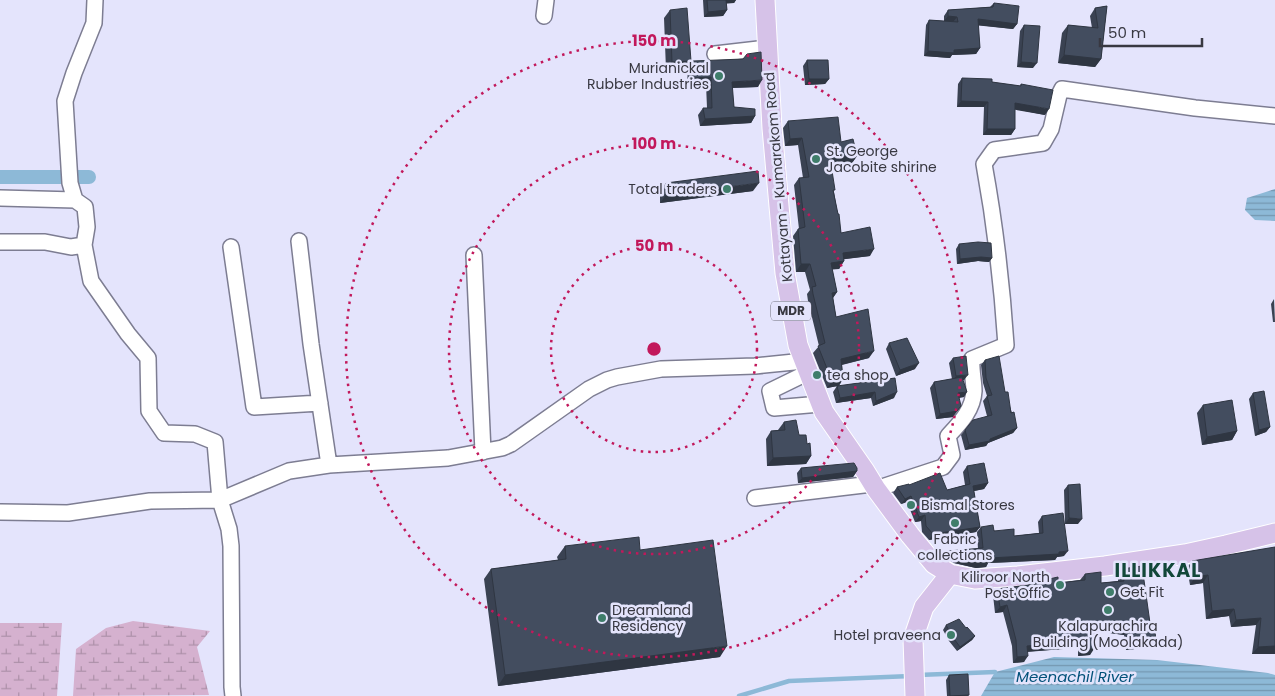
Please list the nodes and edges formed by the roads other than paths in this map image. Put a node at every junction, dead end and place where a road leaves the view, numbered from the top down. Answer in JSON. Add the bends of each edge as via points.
{"nodes":[{"id":1,"x":95,"y":0,"type":"edge"},
{"id":2,"x":546,"y":0,"type":"edge"},
{"id":3,"x":765,"y":0,"type":"edge"},
{"id":4,"x":544,"y":16,"type":"dead end"},
{"id":5,"x":767,"y":48,"type":"junction"},
{"id":6,"x":715,"y":54,"type":"dead end"},
{"id":7,"x":1275,"y":116,"type":"edge"},
{"id":8,"x":0,"y":198,"type":"edge"},
{"id":9,"x":76,"y":200,"type":"junction"},
{"id":10,"x":298,"y":241,"type":"dead end"},
{"id":11,"x":0,"y":242,"type":"edge"},
{"id":12,"x":84,"y":245,"type":"junction"},
{"id":13,"x":231,"y":247,"type":"dead end"},
{"id":14,"x":474,"y":256,"type":"dead end"},
{"id":15,"x":806,"y":366,"type":"junction"},
{"id":16,"x":320,"y":403,"type":"junction"},
{"id":17,"x":820,"y":404,"type":"junction"},
{"id":18,"x":483,"y":452,"type":"junction"},
{"id":19,"x":329,"y":465,"type":"junction"},
{"id":20,"x":874,"y":486,"type":"junction"},
{"id":21,"x":755,"y":498,"type":"dead end"},
{"id":22,"x":220,"y":500,"type":"junction"},
{"id":23,"x":0,"y":512,"type":"edge"},
{"id":24,"x":1275,"y":533,"type":"edge"},
{"id":25,"x":950,"y":574,"type":"junction"},
{"id":26,"x":914,"y":683,"type":"edge"},
{"id":27,"x":233,"y":696,"type":"edge"}],
"edges":[{"from":1,"to":9,"type":"street","via":[[94,23],[65,101],[69,178]]},
{"from":2,"to":4,"type":"street"},
{"from":3,"to":5,"type":"main road","name":"Kottayam - Kumarakom Road","number":"MDR"},
{"from":5,"to":6,"type":"street"},
{"from":5,"to":15,"type":"main road","name":"Kottayam - Kumarakom Road","number":"MDR","via":[[785,273],[798,345]]},
{"from":7,"to":20,"type":"street","via":[[1062,89],[1051,129],[1043,143],[994,150],[984,164],[1003,292],[1006,345],[972,359],[974,393],[969,410],[948,436],[952,455],[943,467]]},
{"from":8,"to":9,"type":"street"},
{"from":9,"to":12,"type":"street","via":[[85,207],[87,227]]},
{"from":10,"to":16,"type":"street"},
{"from":11,"to":12,"type":"street"},
{"from":12,"to":22,"type":"street","via":[[91,281],[148,358],[149,411],[164,433],[195,434],[215,442]]},
{"from":13,"to":16,"type":"street","via":[[254,407]]},
{"from":14,"to":18,"type":"street"},
{"from":15,"to":17,"type":"main road","name":"Kottayam - Kumarakom Road","number":"MDR"},
{"from":15,"to":17,"type":"street","via":[[770,391],[774,408]]},
{"from":15,"to":18,"type":"street","via":[[661,369],[617,377],[590,389],[511,444]]},
{"from":16,"to":19,"type":"street"},
{"from":17,"to":20,"type":"main road","name":"Kottayam - Kumarakom Road","number":"MDR"},
{"from":18,"to":19,"type":"street","via":[[448,458]]},
{"from":19,"to":22,"type":"street","via":[[289,471]]},
{"from":20,"to":21,"type":"street"},
{"from":20,"to":25,"type":"main road","name":"Kottayam - Kumarakom Road","number":"MDR","via":[[934,564]]},
{"from":22,"to":23,"type":"street","via":[[150,501],[68,513]]},
{"from":22,"to":27,"type":"street","via":[[231,546]]},
{"from":24,"to":25,"type":"main road","name":"Kottayam - Kumarakom Road","number":"MDR","via":[[1185,554],[1105,566],[974,579]]},
{"from":25,"to":26,"type":"main road","via":[[924,607],[913,639]]}]}
